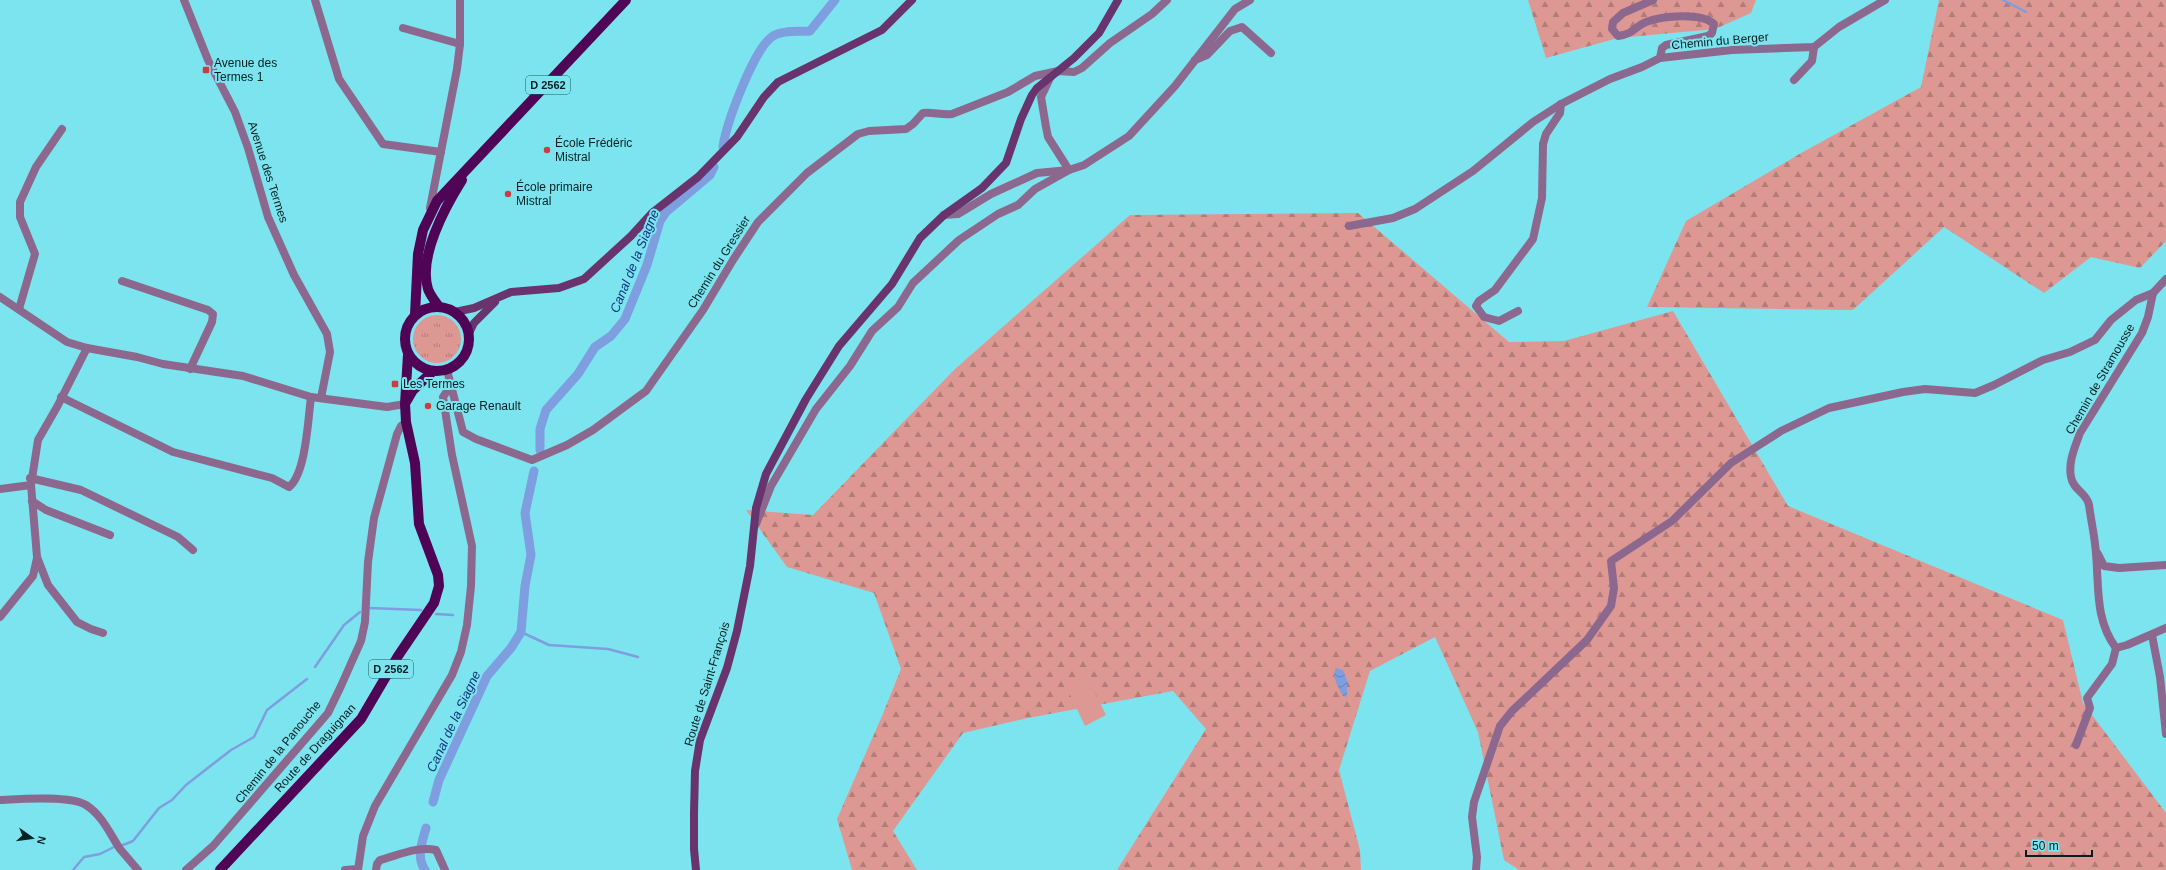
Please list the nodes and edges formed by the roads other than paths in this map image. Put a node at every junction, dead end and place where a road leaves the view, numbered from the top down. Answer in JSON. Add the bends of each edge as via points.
{"nodes":[{"id":1,"x":184,"y":0,"type":"edge"},
{"id":2,"x":314,"y":0,"type":"edge"},
{"id":3,"x":460,"y":0,"type":"edge"},
{"id":4,"x":626,"y":0,"type":"edge"},
{"id":5,"x":912,"y":0,"type":"edge"},
{"id":6,"x":1118,"y":0,"type":"edge"},
{"id":7,"x":1167,"y":0,"type":"edge"},
{"id":8,"x":1250,"y":0,"type":"edge"},
{"id":9,"x":1653,"y":0,"type":"edge"},
{"id":10,"x":1885,"y":0,"type":"edge"},
{"id":11,"x":403,"y":28,"type":"dead end"},
{"id":12,"x":460,"y":44,"type":"junction"},
{"id":13,"x":1814,"y":47,"type":"junction"},
{"id":14,"x":1271,"y":53,"type":"dead end"},
{"id":15,"x":1660,"y":58,"type":"junction"},
{"id":16,"x":1194,"y":60,"type":"junction"},
{"id":17,"x":1058,"y":71,"type":"junction"},
{"id":18,"x":1050,"y":78,"type":"junction"},
{"id":19,"x":1794,"y":80,"type":"dead end"},
{"id":20,"x":1561,"y":104,"type":"junction"},
{"id":21,"x":62,"y":129,"type":"dead end"},
{"id":22,"x":441,"y":152,"type":"junction"},
{"id":23,"x":469,"y":169,"type":"junction"},
{"id":24,"x":1069,"y":170,"type":"junction"},
{"id":25,"x":435,"y":189,"type":"junction"},
{"id":26,"x":437,"y":201,"type":"junction"},
{"id":27,"x":944,"y":215,"type":"junction"},
{"id":28,"x":1349,"y":226,"type":"dead end"},
{"id":29,"x":424,"y":230,"type":"junction"},
{"id":30,"x":432,"y":239,"type":"junction"},
{"id":31,"x":2166,"y":279,"type":"edge"},
{"id":32,"x":122,"y":280,"type":"dead end"},
{"id":33,"x":2153,"y":293,"type":"junction"},
{"id":34,"x":501,"y":296,"type":"junction"},
{"id":35,"x":0,"y":297,"type":"edge"},
{"id":36,"x":439,"y":307,"type":"junction"},
{"id":37,"x":19,"y":309,"type":"junction"},
{"id":38,"x":1518,"y":311,"type":"dead end"},
{"id":39,"x":455,"y":312,"type":"junction"},
{"id":40,"x":415,"y":315,"type":"junction"},
{"id":41,"x":469,"y":333,"type":"junction"},
{"id":42,"x":87,"y":348,"type":"junction"},
{"id":43,"x":408,"y":354,"type":"junction"},
{"id":44,"x":190,"y":369,"type":"junction"},
{"id":45,"x":447,"y":370,"type":"junction"},
{"id":46,"x":432,"y":372,"type":"junction"},
{"id":47,"x":452,"y":384,"type":"junction"},
{"id":48,"x":61,"y":397,"type":"junction"},
{"id":49,"x":311,"y":397,"type":"junction"},
{"id":50,"x":321,"y":398,"type":"junction"},
{"id":51,"x":404,"y":404,"type":"junction"},
{"id":52,"x":406,"y":422,"type":"junction"},
{"id":53,"x":31,"y":481,"type":"junction"},
{"id":54,"x":0,"y":489,"type":"edge"},
{"id":55,"x":32,"y":501,"type":"junction"},
{"id":56,"x":753,"y":530,"type":"junction"},
{"id":57,"x":110,"y":535,"type":"dead end"},
{"id":58,"x":193,"y":550,"type":"dead end"},
{"id":59,"x":2096,"y":552,"type":"junction"},
{"id":60,"x":37,"y":558,"type":"junction"},
{"id":61,"x":2166,"y":565,"type":"edge"},
{"id":62,"x":0,"y":617,"type":"edge"},
{"id":63,"x":2166,"y":628,"type":"edge"},
{"id":64,"x":103,"y":633,"type":"dead end"},
{"id":65,"x":2152,"y":634,"type":"junction"},
{"id":66,"x":2116,"y":648,"type":"junction"},
{"id":67,"x":2166,"y":734,"type":"edge"},
{"id":68,"x":2076,"y":745,"type":"dead end"},
{"id":69,"x":0,"y":800,"type":"edge"},
{"id":70,"x":196,"y":866,"type":"edge"},
{"id":71,"x":358,"y":869,"type":"edge"},
{"id":72,"x":138,"y":870,"type":"edge"},
{"id":73,"x":186,"y":870,"type":"edge"},
{"id":74,"x":220,"y":870,"type":"edge"},
{"id":75,"x":345,"y":870,"type":"edge"},
{"id":76,"x":376,"y":870,"type":"edge"},
{"id":77,"x":446,"y":870,"type":"edge"},
{"id":78,"x":696,"y":870,"type":"edge"},
{"id":79,"x":1476,"y":870,"type":"edge"}],
"edges":[{"from":1,"to":50,"type":"street","name":"Avenue des Termes","via":[[208,60],[235,112],[268,217],[294,275],[327,334],[330,352]]},
{"from":2,"to":22,"type":"street","via":[[339,79],[383,144]]},
{"from":3,"to":12,"type":"street"},
{"from":4,"to":23,"type":"main road","number":"D 2562"},
{"from":5,"to":34,"type":"main road","via":[[882,30],[778,82],[732,142],[698,177],[652,214],[584,279],[559,288],[511,292]]},
{"from":6,"to":17,"type":"main road","name":"Route de Saint-François","via":[[1099,33]]},
{"from":7,"to":17,"type":"street","name":"Chemin du Gressier","via":[[1152,14],[1110,43],[1082,68],[1074,72]]},
{"from":8,"to":16,"type":"street","via":[[1235,10]]},
{"from":9,"to":15,"type":"street","name":"Chemin du Berger","via":[[1623,13],[1612,22],[1612,29],[1618,36],[1630,34],[1644,23],[1661,18],[1702,18],[1709,19],[1714,24],[1712,33],[1708,36],[1666,45],[1662,48]]},
{"from":10,"to":13,"type":"street","via":[[1839,27]]},
{"from":11,"to":12,"type":"street"},
{"from":12,"to":22,"type":"street"},
{"from":13,"to":15,"type":"street","name":"Chemin du Berger","via":[[1732,50]]},
{"from":13,"to":19,"type":"street","via":[[1812,61]]},
{"from":14,"to":16,"type":"street","via":[[1242,27],[1230,31],[1207,55]]},
{"from":15,"to":20,"type":"street","via":[[1610,79]]},
{"from":16,"to":24,"type":"street","via":[[1170,92],[1129,136],[1084,165]]},
{"from":17,"to":18,"type":"main road","name":"Route de Saint-François"},
{"from":17,"to":47,"type":"street","name":"Chemin du Gressier","via":[[1035,76],[1008,92],[952,114],[922,113],[906,129],[858,134],[807,173],[758,222],[703,310],[646,391],[593,430],[567,445],[532,460],[476,439],[463,432]]},
{"from":18,"to":24,"type":"street","via":[[1041,97],[1046,127],[1048,136]]},
{"from":18,"to":27,"type":"main road","name":"Route de Saint-François","via":[[1032,95],[1006,163],[982,188]]},
{"from":20,"to":28,"type":"street","via":[[1533,122],[1473,171],[1415,209],[1393,218]]},
{"from":20,"to":38,"type":"street","via":[[1560,113],[1546,134],[1542,198],[1533,239],[1495,290],[1479,300],[1476,306],[1484,317],[1499,321],[1509,318]]},
{"from":21,"to":37,"type":"street","via":[[36,167],[20,202],[20,216],[35,254]]},
{"from":22,"to":25,"type":"street"},
{"from":23,"to":26,"type":"main road","number":"D 2562","via":[[452,183]]},
{"from":23,"to":30,"type":"main road","number":"D 2562","via":[[449,201]]},
{"from":24,"to":27,"type":"street","via":[[1036,173],[991,194],[958,214]]},
{"from":24,"to":56,"type":"street","via":[[1035,189],[1018,205],[998,214],[959,240],[913,283],[898,307],[872,331],[850,366],[816,408],[771,486]]},
{"from":25,"to":26,"type":"street"},
{"from":25,"to":29,"type":"street"},
{"from":26,"to":29,"type":"main road","number":"D 2562"},
{"from":26,"to":30,"type":"street","via":[[438,211]]},
{"from":27,"to":56,"type":"main road","name":"Route de Saint-François","via":[[920,238],[892,284],[839,346],[821,372],[766,474],[756,508]]},
{"from":29,"to":40,"type":"main road","number":"D 2562","via":[[418,254]]},
{"from":30,"to":36,"type":"main road","number":"D 2562","via":[[426,279],[428,290]]},
{"from":31,"to":33,"type":"street"},
{"from":32,"to":44,"type":"street","via":[[213,314],[212,322]]},
{"from":33,"to":59,"type":"street","name":"Chemin de Stramousse","via":[[2142,333],[2080,433],[2073,451],[2071,476],[2073,484],[2088,502]]},
{"from":33,"to":79,"type":"street","via":[[2129,305],[2111,320],[2095,340],[2070,352],[2043,360],[1994,386],[1975,393],[1925,390],[1903,392],[1829,408],[1781,431],[1730,463],[1672,521],[1612,561],[1614,588],[1611,606],[1587,640],[1512,711],[1500,726],[1474,802],[1472,817]]},
{"from":34,"to":39,"type":"main road","via":[[474,308]]},
{"from":34,"to":41,"type":"main road","via":[[485,311]]},
{"from":35,"to":37,"type":"street"},
{"from":36,"to":39,"type":"main road"},
{"from":36,"to":40,"type":"main road","via":[[430,307]]},
{"from":37,"to":42,"type":"street","via":[[67,342]]},
{"from":39,"to":41,"type":"main road"},
{"from":40,"to":43,"type":"main road","via":[[408,325],[405,336]]},
{"from":41,"to":45,"type":"main road","via":[[465,355],[456,366]]},
{"from":42,"to":44,"type":"street"},
{"from":42,"to":48,"type":"street"},
{"from":43,"to":46,"type":"main road","via":[[414,363]]},
{"from":43,"to":51,"type":"main road","name":"Route de Draguignan","number":"D 2562"},
{"from":44,"to":49,"type":"street","via":[[243,376]]},
{"from":45,"to":46,"type":"main road"},
{"from":45,"to":47,"type":"street","name":"Chemin du Gressier"},
{"from":46,"to":51,"type":"main road","via":[[413,390]]},
{"from":47,"to":71,"type":"street","via":[[443,397],[452,455],[472,546],[467,625],[461,652],[452,675],[375,806],[363,836]]},
{"from":48,"to":49,"type":"street","via":[[173,452],[272,478],[289,487],[294,483],[301,467]]},
{"from":48,"to":53,"type":"street","via":[[38,440]]},
{"from":49,"to":50,"type":"street"},
{"from":50,"to":51,"type":"street","via":[[386,407]]},
{"from":51,"to":52,"type":"main road","name":"Route de Draguignan","number":"D 2562"},
{"from":52,"to":70,"type":"street","name":"Chemin de la Panouche","via":[[397,434],[374,518],[361,641],[328,713]]},
{"from":52,"to":74,"type":"main road","name":"Route de Draguignan","number":"D 2562","via":[[415,463],[419,524],[438,575],[439,586],[434,604],[398,656],[361,719]]},
{"from":53,"to":54,"type":"street"},
{"from":53,"to":55,"type":"street"},
{"from":53,"to":58,"type":"street","via":[[81,490],[178,537]]},
{"from":55,"to":57,"type":"street","via":[[46,510]]},
{"from":55,"to":60,"type":"street"},
{"from":56,"to":78,"type":"main road","name":"Route de Saint-François","via":[[750,566],[737,631],[727,668],[700,740],[695,771]]},
{"from":59,"to":61,"type":"street","via":[[2104,566],[2119,568]]},
{"from":59,"to":66,"type":"street","name":"Chemin de Stramousse","via":[[2102,625]]},
{"from":60,"to":62,"type":"street","via":[[33,576]]},
{"from":60,"to":64,"type":"street","via":[[48,585],[77,622]]},
{"from":63,"to":65,"type":"street"},
{"from":65,"to":66,"type":"street"},
{"from":65,"to":67,"type":"street"},
{"from":66,"to":68,"type":"street","via":[[2112,664],[2086,698],[2090,708]]},
{"from":69,"to":72,"type":"street","via":[[26,798],[85,804],[96,814]]},
{"from":70,"to":73,"type":"street","name":"Chemin de la Panouche"},
{"from":71,"to":75,"type":"street"},
{"from":76,"to":77,"type":"street","via":[[380,860],[425,849],[436,850]]}]}
